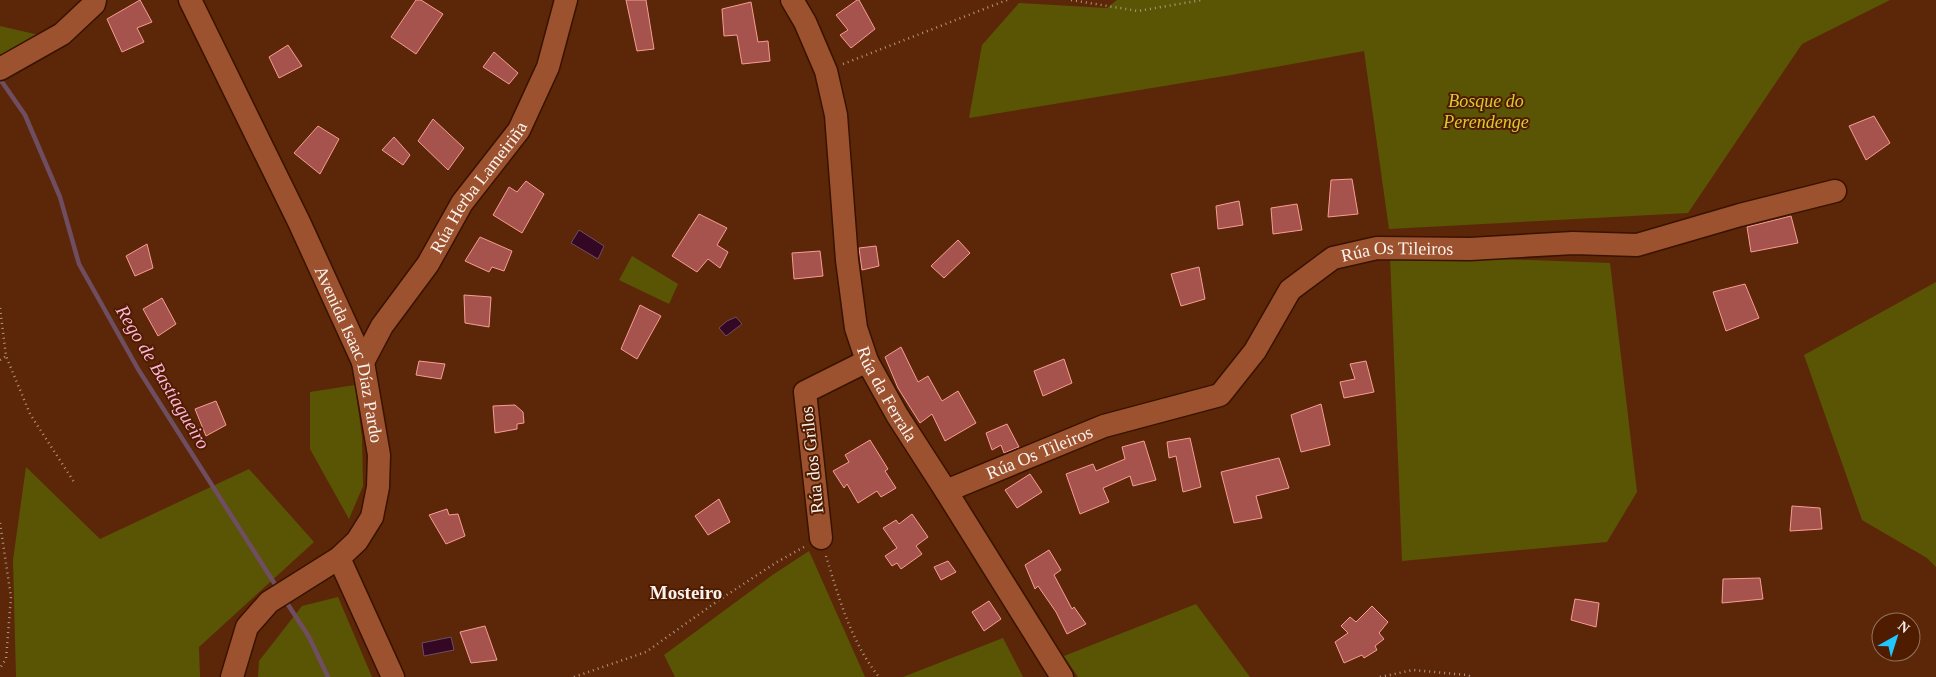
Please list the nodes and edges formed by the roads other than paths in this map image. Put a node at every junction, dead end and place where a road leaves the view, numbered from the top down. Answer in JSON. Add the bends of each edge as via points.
{"nodes":[{"id":1,"x":95,"y":0,"type":"edge"},
{"id":2,"x":190,"y":0,"type":"edge"},
{"id":3,"x":566,"y":0,"type":"edge"},
{"id":4,"x":792,"y":0,"type":"edge"},
{"id":5,"x":0,"y":69,"type":"edge"},
{"id":6,"x":1835,"y":191,"type":"dead end"},
{"id":7,"x":867,"y":361,"type":"junction"},
{"id":8,"x":364,"y":362,"type":"junction"},
{"id":9,"x":946,"y":491,"type":"junction"},
{"id":10,"x":821,"y":538,"type":"road end"},
{"id":11,"x":339,"y":558,"type":"junction"},
{"id":12,"x":232,"y":677,"type":"edge"},
{"id":13,"x":393,"y":677,"type":"edge"},
{"id":14,"x":1062,"y":677,"type":"edge"}],
"edges":[{"from":1,"to":5,"type":"street","via":[[62,34]]},
{"from":2,"to":8,"type":"street","name":"Avenida Isaac Díaz Pardo"},
{"from":3,"to":8,"type":"street","name":"Rúa Herba Lameiriña","via":[[548,67],[519,130],[462,203],[428,264],[382,326]]},
{"from":4,"to":7,"type":"street","name":"Rúa da Ferrala","via":[[806,22],[826,71],[836,115],[847,260],[856,328]]},
{"from":6,"to":9,"type":"street","name":"Rúa Os Tileiros","via":[[1637,245],[1573,243],[1470,249],[1377,248],[1333,258],[1290,290],[1255,351],[1220,395],[1104,426]]},
{"from":7,"to":9,"type":"street","name":"Rúa da Ferrala"},
{"from":7,"to":10,"type":"street","name":"Rúa dos Grilos","via":[[805,392]]},
{"from":8,"to":11,"type":"street","name":"Avenida Isaac Díaz Pardo","via":[[378,455],[378,487],[372,516],[357,541]]},
{"from":9,"to":14,"type":"street","name":"Rúa da Ferrala"},
{"from":11,"to":12,"type":"street","name":"Avenida Isaac Díaz Pardo","via":[[263,608],[247,627]]},
{"from":11,"to":13,"type":"street"}]}
